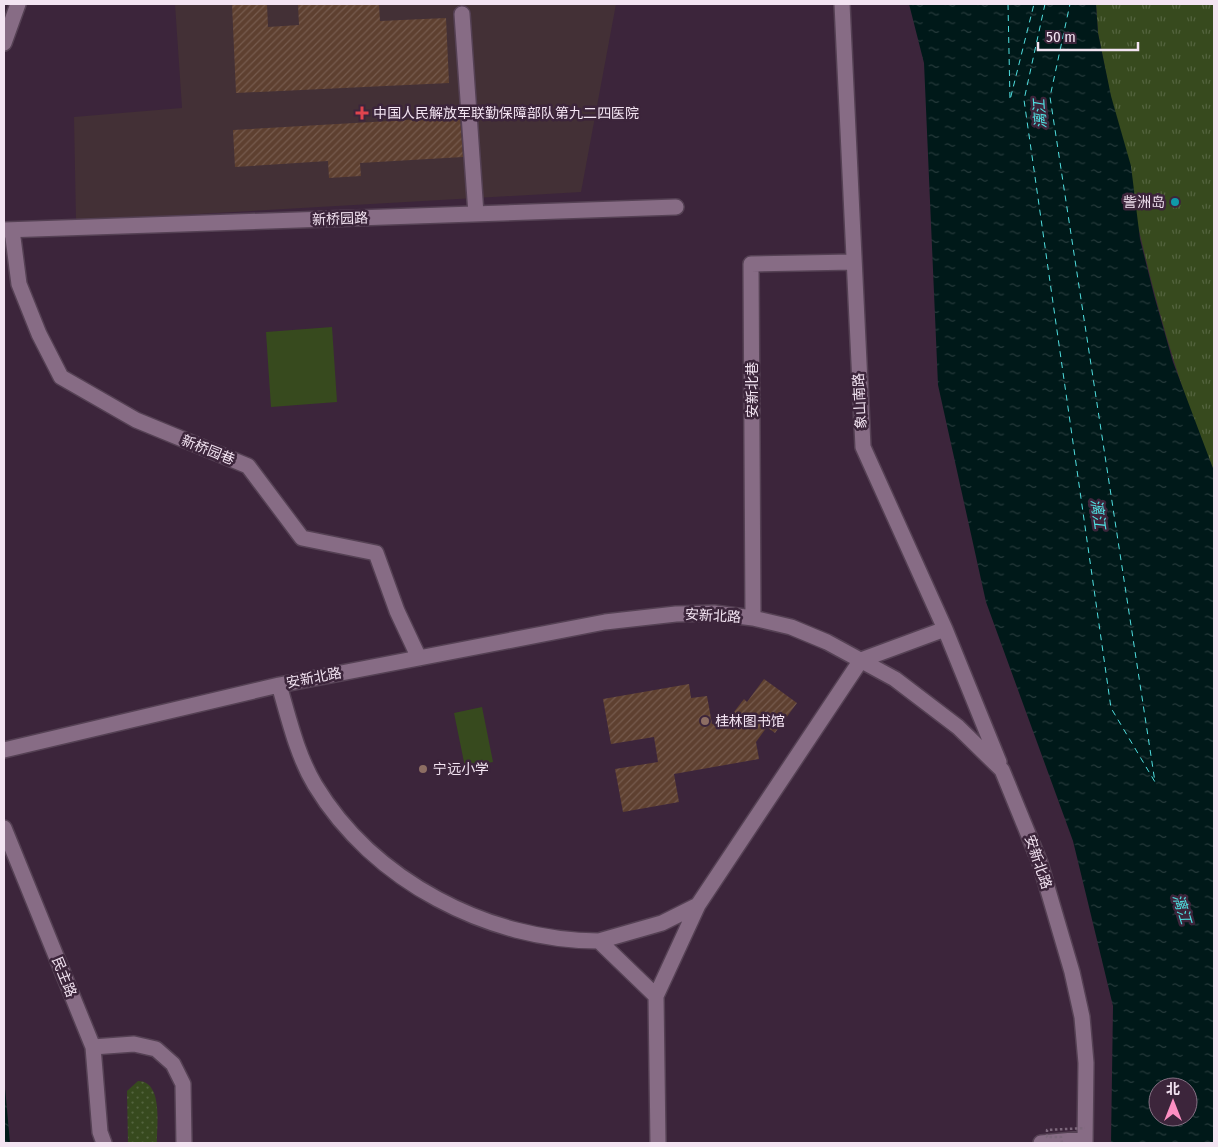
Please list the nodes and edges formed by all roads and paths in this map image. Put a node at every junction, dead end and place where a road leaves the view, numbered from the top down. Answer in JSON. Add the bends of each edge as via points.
{"nodes":[{"id":1,"x":7,"y":4,"type":"edge"},
{"id":2,"x":18,"y":4,"type":"edge"},
{"id":3,"x":842,"y":4,"type":"edge"},
{"id":4,"x":4,"y":14,"type":"edge"},
{"id":5,"x":462,"y":14,"type":"dead end"},
{"id":6,"x":4,"y":43,"type":"edge"},
{"id":7,"x":676,"y":207,"type":"dead end"},
{"id":8,"x":476,"y":214,"type":"junction"},
{"id":9,"x":8,"y":230,"type":"edge"},
{"id":10,"x":853,"y":262,"type":"junction"},
{"id":11,"x":753,"y":618,"type":"junction"},
{"id":12,"x":945,"y":629,"type":"junction"},
{"id":13,"x":419,"y":658,"type":"junction"},
{"id":14,"x":861,"y":660,"type":"junction"},
{"id":15,"x":279,"y":685,"type":"junction"},
{"id":16,"x":4,"y":750,"type":"edge"},
{"id":17,"x":1002,"y":770,"type":"junction"},
{"id":18,"x":4,"y":828,"type":"edge"},
{"id":19,"x":698,"y":905,"type":"junction"},
{"id":20,"x":599,"y":941,"type":"junction"},
{"id":21,"x":656,"y":996,"type":"junction"},
{"id":22,"x":92,"y":1047,"type":"junction"},
{"id":23,"x":1085,"y":1137,"type":"edge"},
{"id":24,"x":100,"y":1139,"type":"edge"},
{"id":25,"x":184,"y":1143,"type":"edge"},
{"id":26,"x":658,"y":1143,"type":"edge"},
{"id":27,"x":1040,"y":1143,"type":"edge"},
{"id":28,"x":1062,"y":1143,"type":"edge"}],
"edges":[{"from":1,"to":4,"type":"street"},
{"from":2,"to":6,"type":"street"},
{"from":3,"to":10,"type":"street","name":"象山南路"},
{"from":5,"to":8,"type":"street"},
{"from":7,"to":8,"type":"street","name":"新桥园路"},
{"from":8,"to":9,"type":"street","name":"新桥园路"},
{"from":9,"to":13,"type":"street","name":"新桥园巷","via":[[19,284],[61,377],[136,420],[248,466],[302,538],[376,553],[397,611]]},
{"from":10,"to":11,"type":"street","name":"安新北巷","via":[[751,264]]},
{"from":10,"to":12,"type":"street","name":"象山南路","via":[[863,447]]},
{"from":11,"to":13,"type":"street","name":"安新北路","via":[[714,614],[605,622]]},
{"from":11,"to":14,"type":"street","name":"安新北路","via":[[791,627]]},
{"from":12,"to":14,"type":"street"},
{"from":12,"to":17,"type":"street","name":"象山南路"},
{"from":13,"to":15,"type":"street","name":"安新北路"},
{"from":14,"to":17,"type":"street","name":"安新北路","via":[[895,679],[943,716]]},
{"from":14,"to":19,"type":"street"},
{"from":15,"to":16,"type":"street","name":"安新北路"},
{"from":15,"to":20,"type":"street","via":[[296,743],[315,784],[342,822],[391,870],[432,897],[475,916],[566,941]]},
{"from":17,"to":23,"type":"street","name":"安新北路","via":[[1040,863],[1082,1016],[1086,1063]]},
{"from":18,"to":22,"type":"street","name":"民主路"},
{"from":19,"to":20,"type":"street","via":[[662,923]]},
{"from":19,"to":21,"type":"street"},
{"from":20,"to":21,"type":"street"},
{"from":21,"to":26,"type":"street"},
{"from":22,"to":24,"type":"street","name":"民主路"},
{"from":22,"to":25,"type":"street","via":[[134,1044],[156,1049],[172,1064],[183,1084]]},
{"from":23,"to":27,"type":"street"},
{"from":23,"to":28,"type":"path","bridge":true,"via":[[1047,1130],[1047,1137],[1062,1137]]}]}
